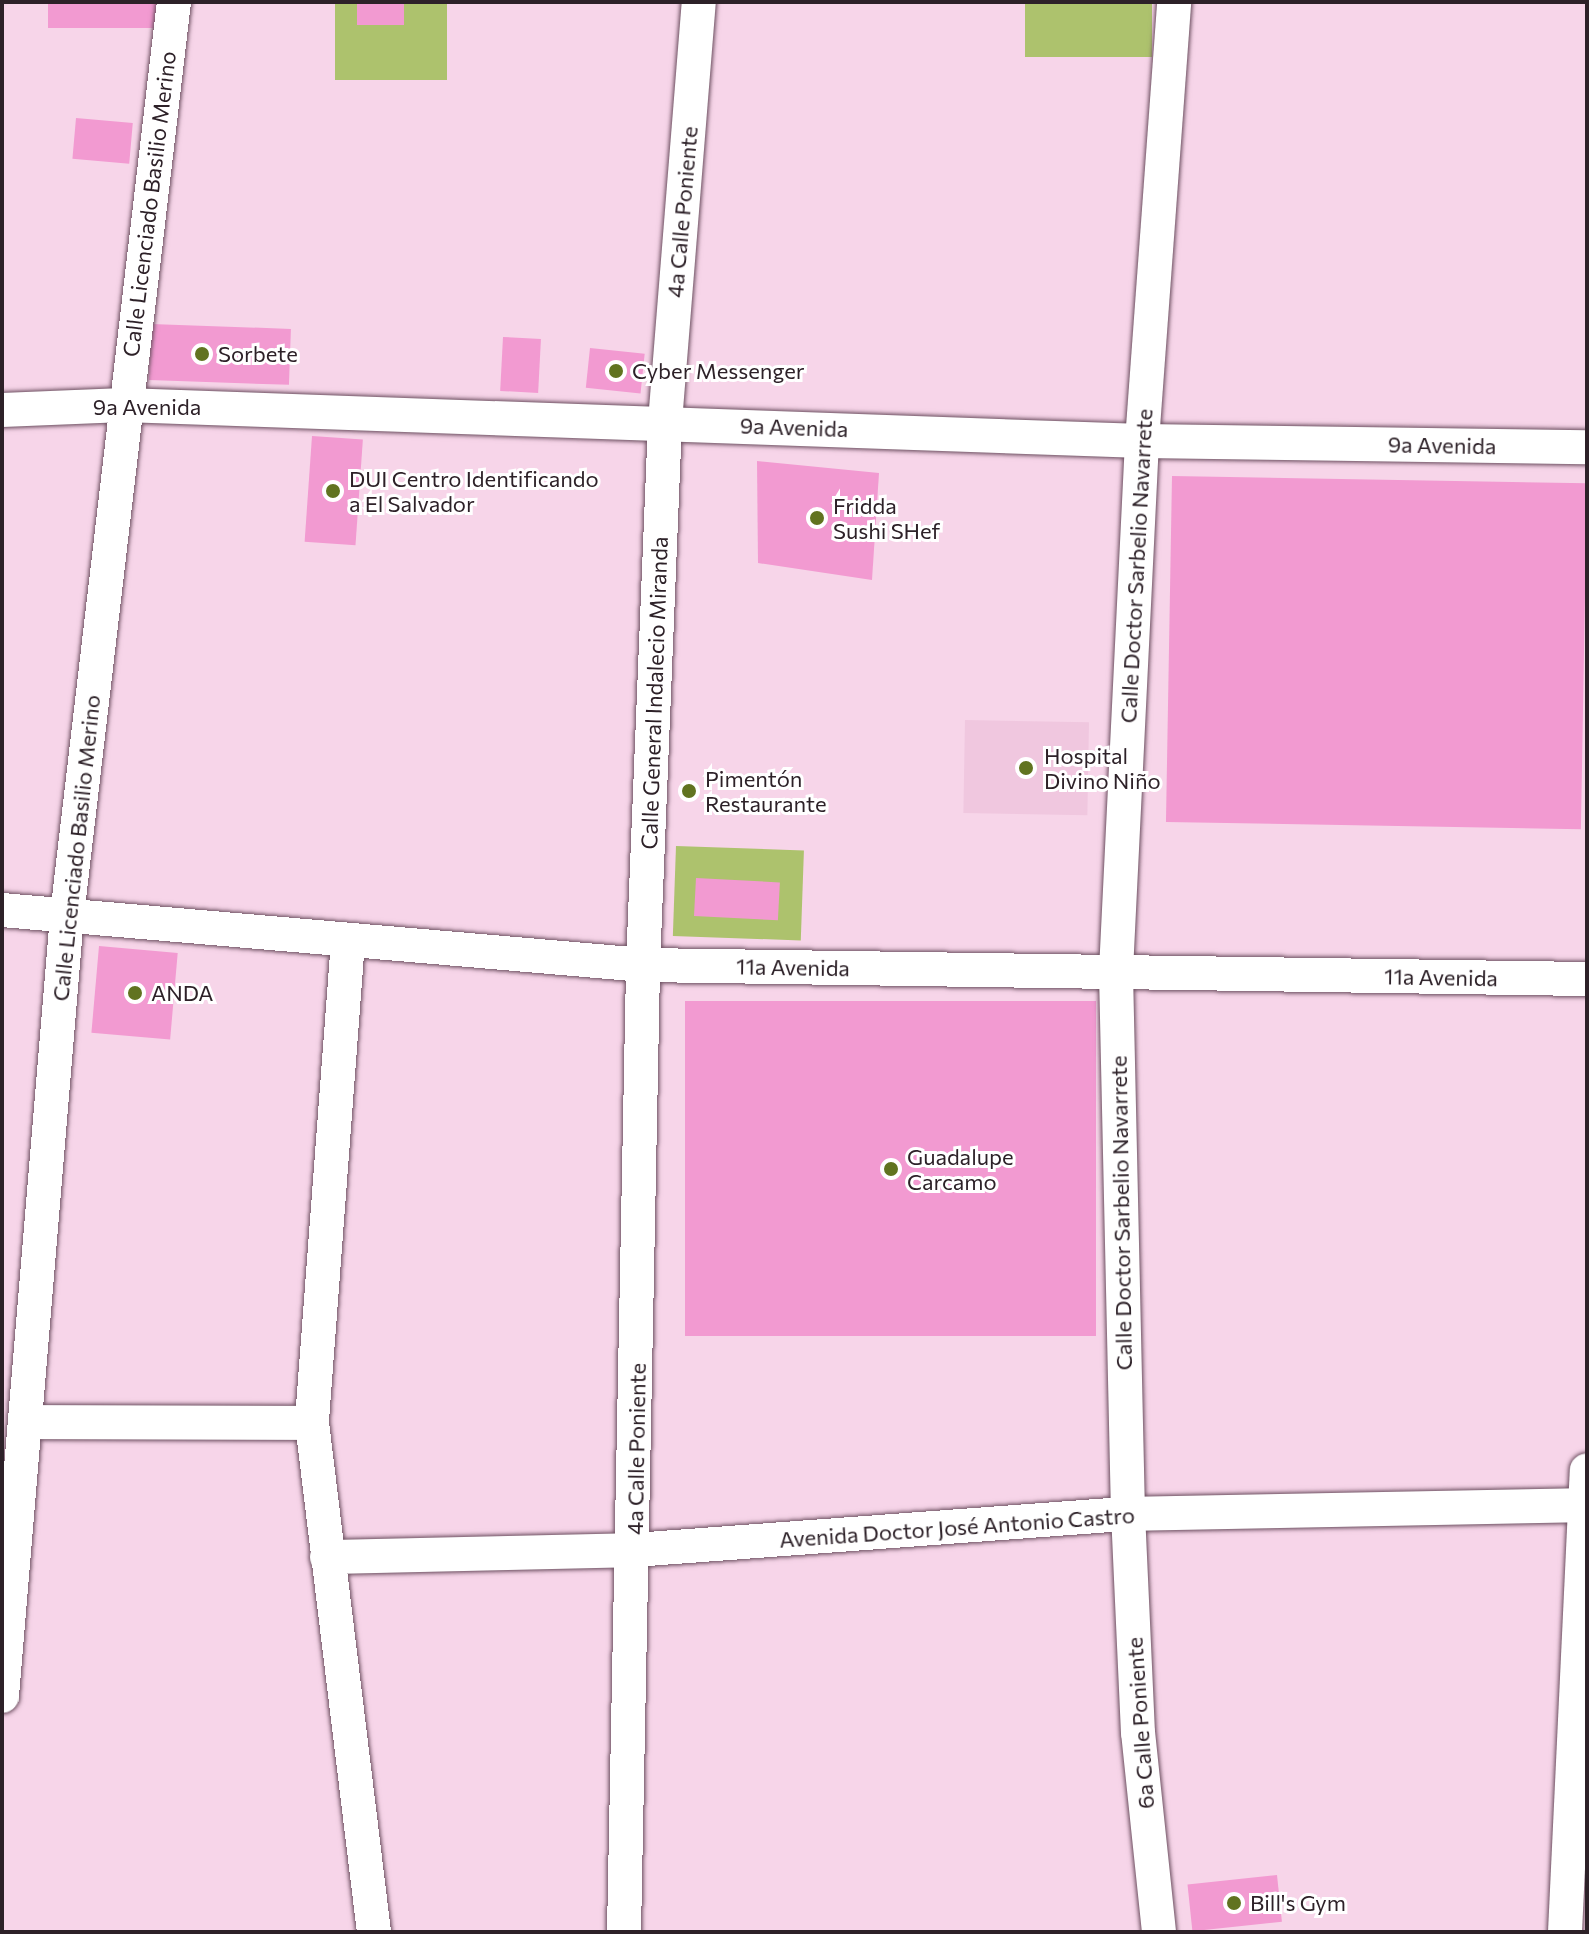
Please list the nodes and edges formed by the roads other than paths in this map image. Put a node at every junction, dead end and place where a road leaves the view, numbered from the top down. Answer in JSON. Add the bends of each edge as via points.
{"nodes":[{"id":1,"x":174,"y":2,"type":"edge"},
{"id":2,"x":699,"y":2,"type":"edge"},
{"id":3,"x":1174,"y":2,"type":"edge"},
{"id":4,"x":124,"y":405,"type":"junction"},
{"id":5,"x":2,"y":410,"type":"edge"},
{"id":6,"x":665,"y":422,"type":"junction"},
{"id":7,"x":1142,"y":441,"type":"junction"},
{"id":8,"x":1587,"y":447,"type":"edge"},
{"id":9,"x":2,"y":910,"type":"edge"},
{"id":10,"x":67,"y":915,"type":"junction"},
{"id":11,"x":348,"y":941,"type":"junction"},
{"id":12,"x":643,"y":965,"type":"junction"},
{"id":13,"x":1116,"y":971,"type":"junction"},
{"id":14,"x":1587,"y":979,"type":"edge"},
{"id":15,"x":25,"y":1422,"type":"junction"},
{"id":16,"x":312,"y":1423,"type":"junction"},
{"id":17,"x":1587,"y":1471,"type":"edge"},
{"id":18,"x":1586,"y":1505,"type":"edge"},
{"id":19,"x":1128,"y":1514,"type":"junction"},
{"id":20,"x":634,"y":1550,"type":"junction"},
{"id":21,"x":327,"y":1557,"type":"junction"},
{"id":22,"x":2,"y":1696,"type":"edge"},
{"id":23,"x":1577,"y":1896,"type":"edge"},
{"id":24,"x":374,"y":1932,"type":"edge"},
{"id":25,"x":624,"y":1932,"type":"edge"},
{"id":26,"x":1159,"y":1932,"type":"edge"},
{"id":27,"x":1565,"y":1932,"type":"edge"}],
"edges":[{"from":1,"to":4,"type":"street","name":"Calle Licenciado Basilio Merino"},
{"from":2,"to":6,"type":"street","name":"4a Calle Poniente"},
{"from":3,"to":7,"type":"street","name":"Calle Doctor Sarbelio Navarrete"},
{"from":4,"to":5,"type":"street","name":"9a Avenida"},
{"from":4,"to":6,"type":"street","name":"9a Avenida"},
{"from":4,"to":10,"type":"street","name":"Calle Licenciado Basilio Merino"},
{"from":6,"to":7,"type":"street","name":"9a Avenida"},
{"from":6,"to":12,"type":"street","name":"Calle General Indalecio Miranda"},
{"from":7,"to":8,"type":"street","name":"9a Avenida"},
{"from":7,"to":13,"type":"street","name":"Calle Doctor Sarbelio Navarrete"},
{"from":9,"to":10,"type":"street","name":"11a Avenida"},
{"from":10,"to":11,"type":"street","name":"11a Avenida"},
{"from":10,"to":15,"type":"street","name":"Calle Licenciado Basilio Merino"},
{"from":11,"to":12,"type":"street","name":"11a Avenida"},
{"from":11,"to":16,"type":"street"},
{"from":12,"to":13,"type":"street","name":"11a Avenida"},
{"from":12,"to":20,"type":"street","name":"4a Calle Poniente"},
{"from":13,"to":14,"type":"street","name":"11a Avenida"},
{"from":13,"to":19,"type":"street","name":"Calle Doctor Sarbelio Navarrete"},
{"from":15,"to":16,"type":"street"},
{"from":15,"to":22,"type":"street","name":"Calle Licenciado Basilio Merino"},
{"from":16,"to":21,"type":"street"},
{"from":17,"to":18,"type":"street"},
{"from":18,"to":19,"type":"street","name":"Avenida Doctor José Antonio Castro"},
{"from":18,"to":23,"type":"street"},
{"from":19,"to":20,"type":"street","name":"Avenida Doctor José Antonio Castro"},
{"from":19,"to":26,"type":"street","name":"6a Calle Poniente","via":[[1138,1733]]},
{"from":20,"to":21,"type":"street","name":"Avenida Doctor José Antonio Castro"},
{"from":20,"to":25,"type":"street","name":"4a Calle Poniente"},
{"from":21,"to":24,"type":"street"},
{"from":23,"to":27,"type":"street"}]}
